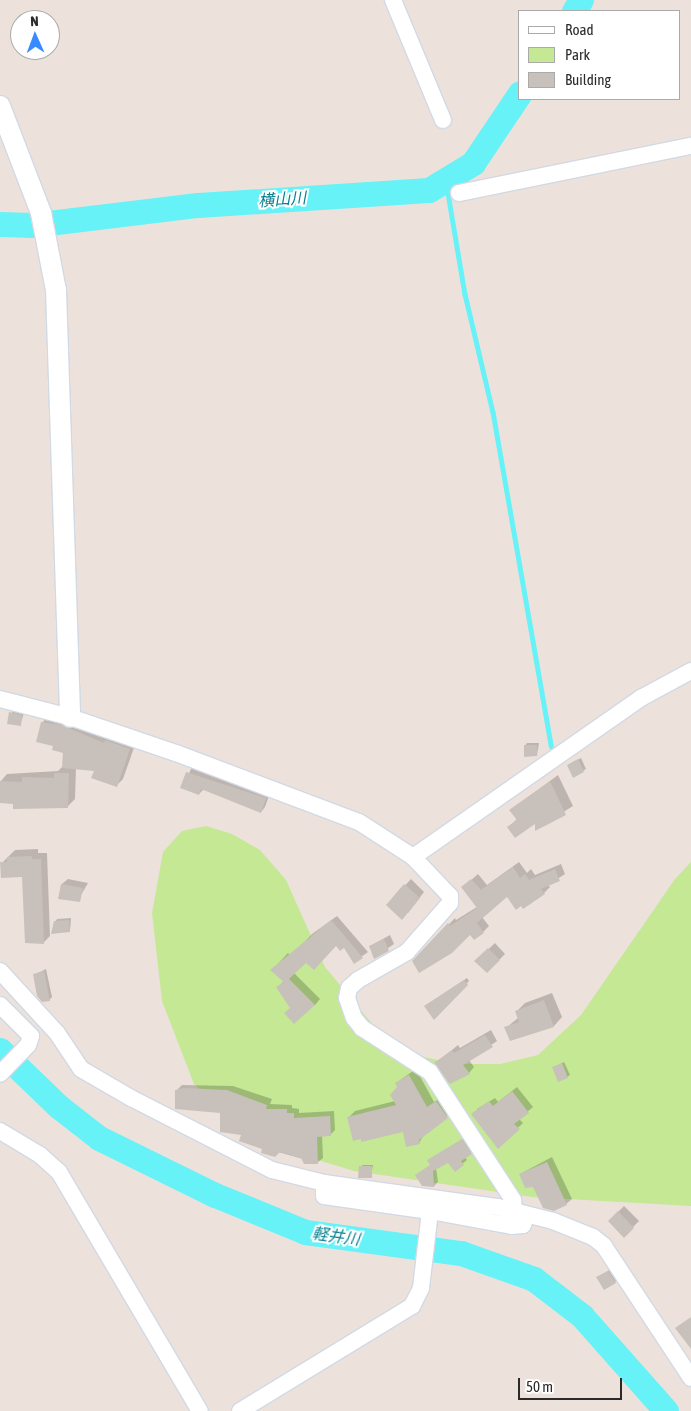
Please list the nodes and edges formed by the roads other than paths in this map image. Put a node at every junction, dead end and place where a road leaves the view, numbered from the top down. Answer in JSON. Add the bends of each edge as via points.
{"nodes":[{"id":1,"x":393,"y":0,"type":"edge"},
{"id":2,"x":0,"y":106,"type":"edge"},
{"id":3,"x":443,"y":120,"type":"dead end"},
{"id":4,"x":691,"y":146,"type":"edge"},
{"id":5,"x":459,"y":193,"type":"dead end"},
{"id":6,"x":691,"y":671,"type":"edge"},
{"id":7,"x":0,"y":699,"type":"edge"},
{"id":8,"x":70,"y":717,"type":"junction"},
{"id":9,"x":413,"y":857,"type":"junction"},
{"id":10,"x":0,"y":971,"type":"edge"},
{"id":11,"x":0,"y":1005,"type":"edge"},
{"id":12,"x":0,"y":1074,"type":"edge"},
{"id":13,"x":0,"y":1131,"type":"edge"},
{"id":14,"x":324,"y":1183,"type":"junction"},
{"id":15,"x":520,"y":1213,"type":"junction"},
{"id":16,"x":429,"y":1218,"type":"junction"},
{"id":17,"x":691,"y":1378,"type":"edge"},
{"id":18,"x":200,"y":1411,"type":"edge"},
{"id":19,"x":240,"y":1411,"type":"edge"}],
"edges":[{"from":1,"to":3,"type":"street"},
{"from":2,"to":8,"type":"street","via":[[41,213],[56,290]]},
{"from":4,"to":5,"type":"street"},
{"from":6,"to":9,"type":"street","via":[[641,698]]},
{"from":7,"to":8,"type":"street"},
{"from":8,"to":9,"type":"street","via":[[359,822]]},
{"from":9,"to":15,"type":"street","via":[[450,896],[450,903],[407,952],[358,980],[350,988],[347,998],[354,1018],[362,1028],[430,1072]]},
{"from":10,"to":14,"type":"street","via":[[57,1033],[81,1069],[90,1075],[272,1170]]},
{"from":11,"to":12,"type":"street","via":[[31,1036],[28,1044]]},
{"from":13,"to":18,"type":"street","via":[[40,1155],[59,1172]]},
{"from":14,"to":15,"type":"street","via":[[464,1201]]},
{"from":14,"to":16,"type":"street","via":[[324,1196]]},
{"from":15,"to":16,"type":"street","via":[[523,1224],[512,1226]]},
{"from":15,"to":17,"type":"street","via":[[580,1231],[604,1246]]},
{"from":16,"to":19,"type":"street","via":[[421,1288],[405,1312]]}]}
